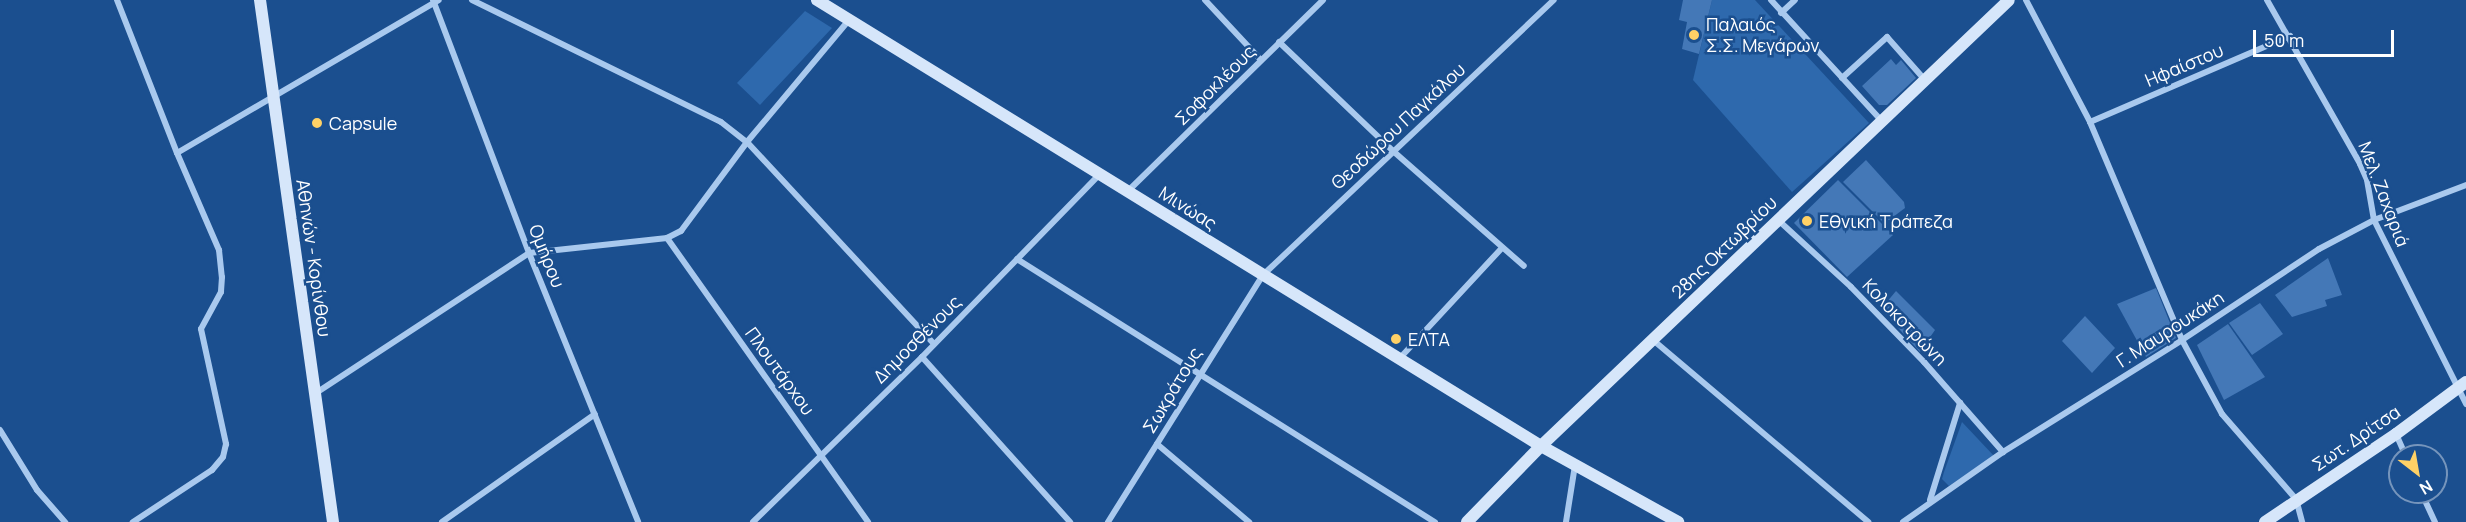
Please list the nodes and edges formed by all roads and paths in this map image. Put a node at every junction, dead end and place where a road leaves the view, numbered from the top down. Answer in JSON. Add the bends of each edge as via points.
{"nodes":[{"id":1,"x":117,"y":0,"type":"edge"},
{"id":2,"x":260,"y":0,"type":"edge"},
{"id":3,"x":472,"y":0,"type":"edge"},
{"id":4,"x":1205,"y":0,"type":"edge"},
{"id":5,"x":1323,"y":0,"type":"edge"},
{"id":6,"x":1554,"y":0,"type":"edge"},
{"id":7,"x":1771,"y":0,"type":"edge"},
{"id":8,"x":1795,"y":0,"type":"edge"},
{"id":9,"x":2009,"y":0,"type":"edge"},
{"id":10,"x":2026,"y":0,"type":"edge"},
{"id":11,"x":2267,"y":0,"type":"edge"},
{"id":12,"x":435,"y":1,"type":"edge"},
{"id":13,"x":822,"y":1,"type":"edge"},
{"id":14,"x":1781,"y":13,"type":"junction"},
{"id":15,"x":849,"y":20,"type":"junction"},
{"id":16,"x":2290,"y":36,"type":"junction"},
{"id":17,"x":1279,"y":42,"type":"junction"},
{"id":18,"x":1261,"y":60,"type":"junction"},
{"id":19,"x":1842,"y":78,"type":"junction"},
{"id":20,"x":1925,"y":80,"type":"junction"},
{"id":21,"x":273,"y":97,"type":"junction"},
{"id":22,"x":1882,"y":121,"type":"junction"},
{"id":23,"x":2090,"y":122,"type":"junction"},
{"id":24,"x":747,"y":142,"type":"junction"},
{"id":25,"x":1393,"y":151,"type":"junction"},
{"id":26,"x":177,"y":153,"type":"junction"},
{"id":27,"x":1100,"y":174,"type":"junction"},
{"id":28,"x":2466,"y":185,"type":"edge"},
{"id":29,"x":1128,"y":192,"type":"junction"},
{"id":30,"x":1778,"y":220,"type":"junction"},
{"id":31,"x":2374,"y":220,"type":"junction"},
{"id":32,"x":667,"y":238,"type":"junction"},
{"id":33,"x":1502,"y":248,"type":"junction"},
{"id":34,"x":529,"y":253,"type":"junction"},
{"id":35,"x":1017,"y":259,"type":"junction"},
{"id":36,"x":1524,"y":266,"type":"dead end"},
{"id":37,"x":1263,"y":275,"type":"junction"},
{"id":38,"x":1652,"y":340,"type":"junction"},
{"id":39,"x":2182,"y":340,"type":"junction"},
{"id":40,"x":934,"y":344,"type":"junction"},
{"id":41,"x":922,"y":357,"type":"junction"},
{"id":42,"x":1399,"y":359,"type":"junction"},
{"id":43,"x":1198,"y":374,"type":"junction"},
{"id":44,"x":2461,"y":385,"type":"edge"},
{"id":45,"x":315,"y":394,"type":"junction"},
{"id":46,"x":1960,"y":403,"type":"junction"},
{"id":47,"x":2466,"y":404,"type":"edge"},
{"id":48,"x":595,"y":414,"type":"junction"},
{"id":49,"x":0,"y":430,"type":"edge"},
{"id":50,"x":2396,"y":434,"type":"junction"},
{"id":51,"x":1157,"y":444,"type":"junction"},
{"id":52,"x":2401,"y":444,"type":"edge"},
{"id":53,"x":1541,"y":446,"type":"junction"},
{"id":54,"x":2003,"y":452,"type":"junction"},
{"id":55,"x":821,"y":455,"type":"junction"},
{"id":56,"x":1575,"y":465,"type":"junction"},
{"id":57,"x":1930,"y":500,"type":"junction"},
{"id":58,"x":2296,"y":500,"type":"junction"},
{"id":59,"x":2427,"y":504,"type":"edge"},
{"id":60,"x":1906,"y":521,"type":"edge"},
{"id":61,"x":65,"y":522,"type":"edge"},
{"id":62,"x":133,"y":522,"type":"edge"},
{"id":63,"x":333,"y":522,"type":"edge"},
{"id":64,"x":442,"y":522,"type":"edge"},
{"id":65,"x":638,"y":522,"type":"edge"},
{"id":66,"x":753,"y":522,"type":"edge"},
{"id":67,"x":868,"y":522,"type":"edge"},
{"id":68,"x":1070,"y":522,"type":"edge"},
{"id":69,"x":1108,"y":522,"type":"edge"},
{"id":70,"x":1249,"y":522,"type":"edge"},
{"id":71,"x":1435,"y":522,"type":"edge"},
{"id":72,"x":1467,"y":522,"type":"edge"},
{"id":73,"x":1566,"y":522,"type":"edge"},
{"id":74,"x":1678,"y":522,"type":"edge"},
{"id":75,"x":1868,"y":522,"type":"edge"},
{"id":76,"x":2265,"y":522,"type":"edge"},
{"id":77,"x":2302,"y":522,"type":"edge"},
{"id":78,"x":2435,"y":522,"type":"edge"}],
"edges":[{"from":1,"to":26,"type":"street"},
{"from":2,"to":21,"type":"main road","name":"Αθηνών - Κορίνθου"},
{"from":3,"to":24,"type":"street","via":[[721,122]]},
{"from":4,"to":18,"type":"street"},
{"from":5,"to":17,"type":"street","name":"Σοφοκλέους"},
{"from":6,"to":25,"type":"street","name":"Θεοδώρου Παγκάλου"},
{"from":7,"to":14,"type":"street"},
{"from":8,"to":14,"type":"street"},
{"from":9,"to":20,"type":"main road","name":"28ης Οκτωβρίου"},
{"from":10,"to":23,"type":"street"},
{"from":11,"to":16,"type":"street","name":"Μελ. Ζαχαριά"},
{"from":12,"to":21,"type":"street"},
{"from":12,"to":34,"type":"street","name":"Ομήρου"},
{"from":13,"to":15,"type":"main road","name":"Μινώας"},
{"from":14,"to":19,"type":"street"},
{"from":15,"to":24,"type":"street"},
{"from":15,"to":27,"type":"main road","name":"Μινώας"},
{"from":16,"to":23,"type":"street","name":"Ηφαίστου"},
{"from":16,"to":31,"type":"street","name":"Μελ. Ζαχαριά","via":[[2360,164]]},
{"from":17,"to":18,"type":"street","name":"Σοφοκλέους"},
{"from":17,"to":25,"type":"street"},
{"from":18,"to":29,"type":"street","name":"Σοφοκλέους"},
{"from":19,"to":20,"type":"street","via":[[1887,37]]},
{"from":19,"to":22,"type":"street"},
{"from":20,"to":22,"type":"main road","name":"28ης Οκτωβρίου"},
{"from":21,"to":26,"type":"street"},
{"from":21,"to":45,"type":"main road","name":"Αθηνών - Κορίνθου"},
{"from":22,"to":30,"type":"main road","name":"28ης Οκτωβρίου"},
{"from":23,"to":39,"type":"street"},
{"from":24,"to":32,"type":"street","via":[[689,224]]},
{"from":24,"to":40,"type":"street"},
{"from":25,"to":33,"type":"street"},
{"from":25,"to":37,"type":"street","name":"Θεοδώρου Παγκάλου"},
{"from":26,"to":62,"type":"street","via":[[219,250],[221,291],[201,329],[225,444],[223,457],[212,470]]},
{"from":27,"to":29,"type":"main road","name":"Μινώας"},
{"from":27,"to":35,"type":"street","name":"Δημοσθένους"},
{"from":28,"to":31,"type":"street","name":"Γ. Μαυρουκάκη"},
{"from":29,"to":37,"type":"main road","name":"Μινώας"},
{"from":30,"to":38,"type":"main road","name":"28ης Οκτωβρίου"},
{"from":30,"to":46,"type":"street","name":"Κολοκοτρώνη","via":[[1851,287]]},
{"from":31,"to":39,"type":"street","name":"Γ. Μαυρουκάκη","via":[[2319,249]]},
{"from":31,"to":44,"type":"street","name":"Μελ. Ζαχαριά"},
{"from":32,"to":34,"type":"street"},
{"from":32,"to":55,"type":"street","name":"Πλουτάρχου"},
{"from":33,"to":36,"type":"street"},
{"from":33,"to":42,"type":"street"},
{"from":34,"to":45,"type":"street"},
{"from":34,"to":48,"type":"street","name":"Ομήρου"},
{"from":35,"to":40,"type":"street","name":"Δημοσθένους"},
{"from":35,"to":43,"type":"street"},
{"from":37,"to":42,"type":"main road","name":"Μινώας"},
{"from":37,"to":43,"type":"street","name":"Σωκράτους"},
{"from":38,"to":53,"type":"main road","name":"28ης Οκτωβρίου"},
{"from":38,"to":75,"type":"street"},
{"from":39,"to":54,"type":"street","name":"Γ. Μαυρουκάκη"},
{"from":39,"to":58,"type":"street","via":[[2222,414]]},
{"from":40,"to":41,"type":"street","name":"Δημοσθένους"},
{"from":41,"to":55,"type":"street","name":"Δημοσθένους"},
{"from":41,"to":68,"type":"street"},
{"from":42,"to":53,"type":"main road","name":"Μινώας"},
{"from":43,"to":51,"type":"street","name":"Σωκράτους"},
{"from":43,"to":71,"type":"street"},
{"from":44,"to":47,"type":"street","name":"Μελ. Ζαχαριά"},
{"from":44,"to":50,"type":"main road","name":"Σωτ. Δρίτσα"},
{"from":45,"to":63,"type":"main road","name":"Αθηνών - Κορίνθου"},
{"from":46,"to":54,"type":"street","name":"Κολοκοτρώνη"},
{"from":46,"to":57,"type":"street"},
{"from":48,"to":64,"type":"street"},
{"from":48,"to":65,"type":"street","name":"Ομήρου"},
{"from":49,"to":61,"type":"street","via":[[37,490]]},
{"from":50,"to":52,"type":"street"},
{"from":50,"to":58,"type":"main road","name":"Σωτ. Δρίτσα"},
{"from":51,"to":69,"type":"street","name":"Σωκράτους"},
{"from":51,"to":70,"type":"street"},
{"from":53,"to":56,"type":"main road","name":"Μινώας"},
{"from":53,"to":72,"type":"main road","name":"28ης Οκτωβρίου"},
{"from":54,"to":57,"type":"street","name":"Γ. Μαυρουκάκη"},
{"from":55,"to":66,"type":"street","name":"Δημοσθένους"},
{"from":55,"to":67,"type":"street","name":"Πλουτάρχου"},
{"from":56,"to":73,"type":"street"},
{"from":56,"to":74,"type":"main road","name":"Μινώας"},
{"from":57,"to":60,"type":"street","name":"Γ. Μαυρουκάκη"},
{"from":58,"to":76,"type":"main road","name":"Σωτ. Δρίτσα"},
{"from":58,"to":77,"type":"street"},
{"from":59,"to":78,"type":"street"}]}
